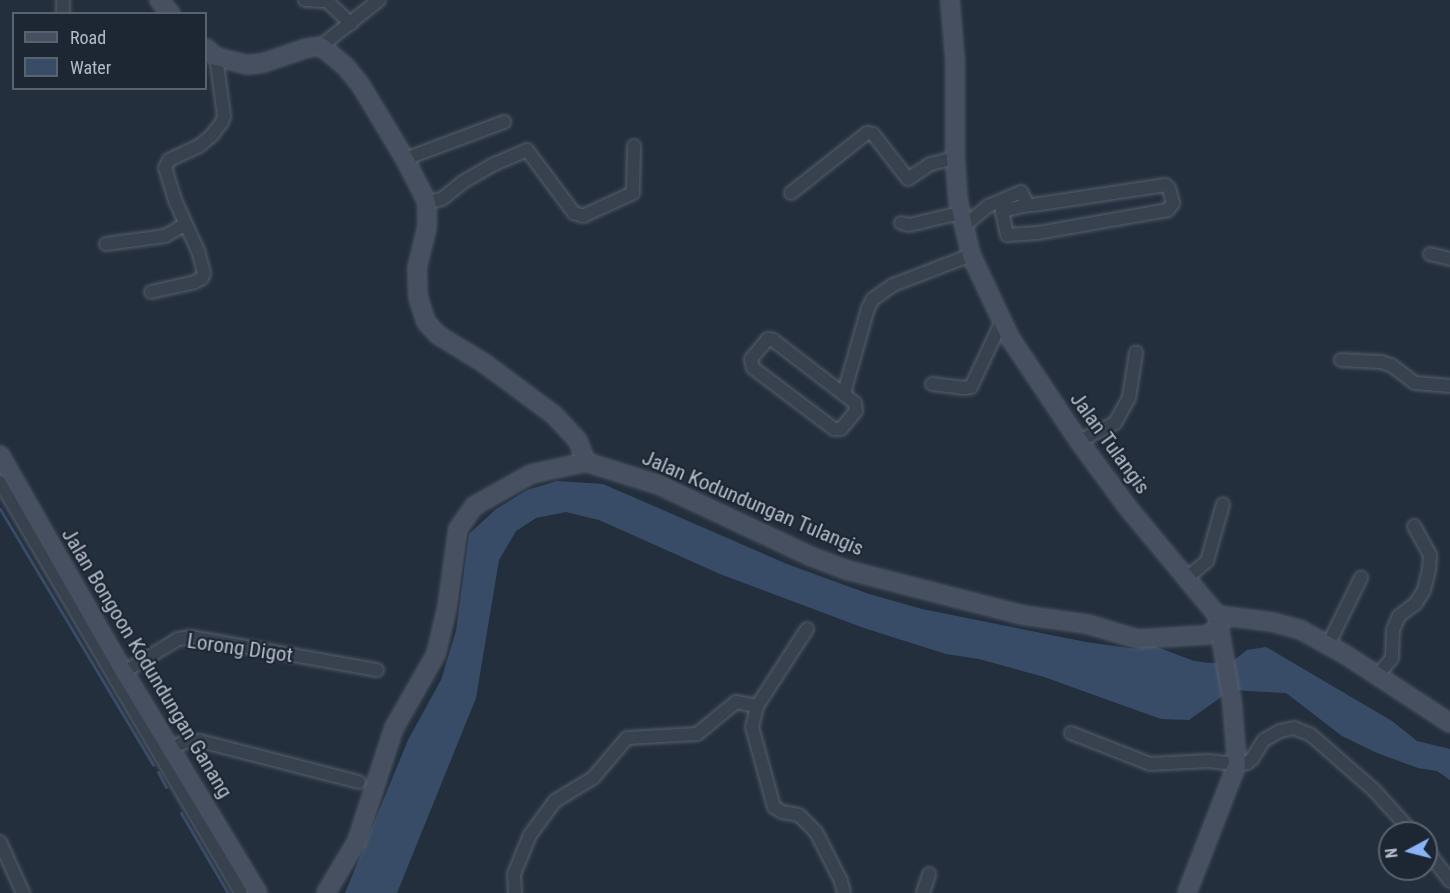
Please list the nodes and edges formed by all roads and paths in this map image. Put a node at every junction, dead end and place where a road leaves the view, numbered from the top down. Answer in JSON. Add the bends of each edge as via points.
{"nodes":[{"id":1,"x":159,"y":0,"type":"edge"},
{"id":2,"x":305,"y":0,"type":"edge"},
{"id":3,"x":379,"y":0,"type":"edge"},
{"id":4,"x":950,"y":0,"type":"edge"},
{"id":5,"x":169,"y":12,"type":"edge"},
{"id":6,"x":351,"y":24,"type":"junction"},
{"id":7,"x":325,"y":43,"type":"junction"},
{"id":8,"x":211,"y":52,"type":"edge"},
{"id":9,"x":504,"y":122,"type":"dead end"},
{"id":10,"x":634,"y":146,"type":"dead end"},
{"id":11,"x":412,"y":156,"type":"junction"},
{"id":12,"x":955,"y":158,"type":"junction"},
{"id":13,"x":791,"y":193,"type":"dead end"},
{"id":14,"x":435,"y":201,"type":"junction"},
{"id":15,"x":1028,"y":205,"type":"junction"},
{"id":16,"x":988,"y":206,"type":"junction"},
{"id":17,"x":961,"y":216,"type":"junction"},
{"id":18,"x":901,"y":223,"type":"dead end"},
{"id":19,"x":186,"y":224,"type":"junction"},
{"id":20,"x":106,"y":244,"type":"dead end"},
{"id":21,"x":1430,"y":254,"type":"dead end"},
{"id":22,"x":971,"y":255,"type":"junction"},
{"id":23,"x":1450,"y":259,"type":"edge"},
{"id":24,"x":151,"y":292,"type":"dead end"},
{"id":25,"x":1002,"y":321,"type":"junction"},
{"id":26,"x":1136,"y":353,"type":"dead end"},
{"id":27,"x":1341,"y":360,"type":"dead end"},
{"id":28,"x":932,"y":384,"type":"dead end"},
{"id":29,"x":1450,"y":386,"type":"edge"},
{"id":30,"x":844,"y":393,"type":"junction"},
{"id":31,"x":1079,"y":441,"type":"junction"},
{"id":32,"x":0,"y":455,"type":"edge"},
{"id":33,"x":586,"y":462,"type":"junction"},
{"id":34,"x":0,"y":482,"type":"edge"},
{"id":35,"x":1223,"y":504,"type":"dead end"},
{"id":36,"x":1414,"y":526,"type":"dead end"},
{"id":37,"x":1188,"y":577,"type":"junction"},
{"id":38,"x":1361,"y":578,"type":"dead end"},
{"id":39,"x":1219,"y":621,"type":"junction"},
{"id":40,"x":807,"y":629,"type":"dead end"},
{"id":41,"x":99,"y":640,"type":"junction"},
{"id":42,"x":1328,"y":645,"type":"junction"},
{"id":43,"x":377,"y":670,"type":"dead end"},
{"id":44,"x":119,"y":675,"type":"junction"},
{"id":45,"x":1377,"y":676,"type":"junction"},
{"id":46,"x":757,"y":706,"type":"junction"},
{"id":47,"x":1450,"y":723,"type":"edge"},
{"id":48,"x":1071,"y":732,"type":"dead end"},
{"id":49,"x":165,"y":752,"type":"junction"},
{"id":50,"x":1237,"y":764,"type":"junction"},
{"id":51,"x":359,"y":782,"type":"dead end"},
{"id":52,"x":1402,"y":821,"type":"edge"},
{"id":53,"x":0,"y":842,"type":"edge"},
{"id":54,"x":1438,"y":865,"type":"edge"},
{"id":55,"x":929,"y":874,"type":"dead end"},
{"id":56,"x":1450,"y":881,"type":"edge"},
{"id":57,"x":23,"y":893,"type":"edge"},
{"id":58,"x":241,"y":893,"type":"edge"},
{"id":59,"x":258,"y":893,"type":"edge"},
{"id":60,"x":326,"y":893,"type":"edge"},
{"id":61,"x":515,"y":893,"type":"edge"},
{"id":62,"x":844,"y":893,"type":"edge"},
{"id":63,"x":922,"y":893,"type":"edge"},
{"id":64,"x":1187,"y":893,"type":"edge"}],
"edges":[{"from":1,"to":5,"type":"street"},
{"from":2,"to":6,"type":"street","via":[[327,1]]},
{"from":3,"to":6,"type":"street"},
{"from":4,"to":12,"type":"street","name":"Jalan Tulangis","via":[[956,61]]},
{"from":6,"to":7,"type":"street"},
{"from":7,"to":8,"type":"street","via":[[255,64],[238,63]]},
{"from":7,"to":11,"type":"street"},
{"from":8,"to":19,"type":"street","via":[[222,122],[200,146],[170,160],[165,168]]},
{"from":9,"to":11,"type":"street"},
{"from":10,"to":14,"type":"street","via":[[633,193],[583,216],[574,213],[527,150],[492,165]]},
{"from":11,"to":14,"type":"street"},
{"from":12,"to":13,"type":"street","via":[[930,164],[908,179],[873,134],[867,133]]},
{"from":12,"to":17,"type":"street","name":"Jalan Tulangis"},
{"from":14,"to":33,"type":"street","via":[[417,268],[418,297],[426,322],[438,335],[512,383],[554,416],[578,441]]},
{"from":15,"to":15,"type":"street","via":[[1165,185],[1173,203],[1168,210],[1007,235],[1002,211]]},
{"from":15,"to":16,"type":"street","via":[[1021,192]]},
{"from":16,"to":17,"type":"street"},
{"from":16,"to":17,"type":"street"},
{"from":17,"to":18,"type":"street"},
{"from":17,"to":22,"type":"street","name":"Jalan Tulangis"},
{"from":19,"to":20,"type":"street","via":[[165,236]]},
{"from":19,"to":24,"type":"street","via":[[204,266],[202,278]]},
{"from":21,"to":23,"type":"street"},
{"from":22,"to":25,"type":"street","name":"Jalan Tulangis"},
{"from":22,"to":30,"type":"street","via":[[893,285],[873,299]]},
{"from":25,"to":28,"type":"street","via":[[970,387]]},
{"from":25,"to":31,"type":"street","name":"Jalan Tulangis"},
{"from":26,"to":31,"type":"street","via":[[1129,398],[1115,423]]},
{"from":27,"to":29,"type":"street","via":[[1391,364],[1415,383]]},
{"from":30,"to":30,"type":"street","via":[[773,340],[764,342],[751,359],[753,368],[838,430],[856,407]]},
{"from":31,"to":37,"type":"street","name":"Jalan Tulangis","via":[[1129,509]]},
{"from":32,"to":41,"type":"street","name":"Jalan Bongoon Kodundungan Ganang"},
{"from":33,"to":39,"type":"street","name":"Jalan Kodundungan Tulangis","via":[[659,485],[810,556],[896,584],[1022,615],[1087,624],[1137,639],[1206,635]]},
{"from":33,"to":60,"type":"street","name":"Jalan Kodundungan Tulangis","via":[[542,471],[517,481],[474,506],[462,520],[436,654],[394,728],[357,841]]},
{"from":34,"to":41,"type":"street"},
{"from":35,"to":37,"type":"street","via":[[1208,561]]},
{"from":36,"to":45,"type":"street","via":[[1430,555],[1430,570],[1420,596],[1399,616],[1393,630],[1392,658]]},
{"from":37,"to":39,"type":"street","name":"Jalan Tulangis"},
{"from":38,"to":42,"type":"street"},
{"from":39,"to":42,"type":"street","via":[[1272,622],[1301,630]]},
{"from":39,"to":50,"type":"street","name":"Jalan Tulangis"},
{"from":40,"to":46,"type":"street"},
{"from":41,"to":44,"type":"street","name":"Jalan Bongoon Kodundungan Ganang"},
{"from":42,"to":45,"type":"street"},
{"from":43,"to":44,"type":"street","name":"Lorong Digot","via":[[191,637],[178,639]]},
{"from":44,"to":49,"type":"street","name":"Jalan Bongoon Kodundungan Ganang"},
{"from":45,"to":47,"type":"street"},
{"from":46,"to":61,"type":"street","via":[[736,702],[697,734],[627,738],[593,778],[555,801],[530,835],[514,874]]},
{"from":46,"to":62,"type":"street","via":[[752,727],[770,800],[782,812],[799,815],[816,832]]},
{"from":48,"to":50,"type":"street","via":[[1150,764]]},
{"from":49,"to":51,"type":"street","via":[[184,742],[200,741]]},
{"from":49,"to":58,"type":"street"},
{"from":49,"to":59,"type":"street","name":"Jalan Bongoon Kodundungan Ganang"},
{"from":50,"to":52,"type":"street","via":[[1247,763],[1264,740],[1294,728],[1311,735],[1374,790]]},
{"from":50,"to":64,"type":"street","name":"Jalan Tulangis"},
{"from":53,"to":57,"type":"street"},
{"from":54,"to":56,"type":"street"},
{"from":55,"to":63,"type":"street"}]}
